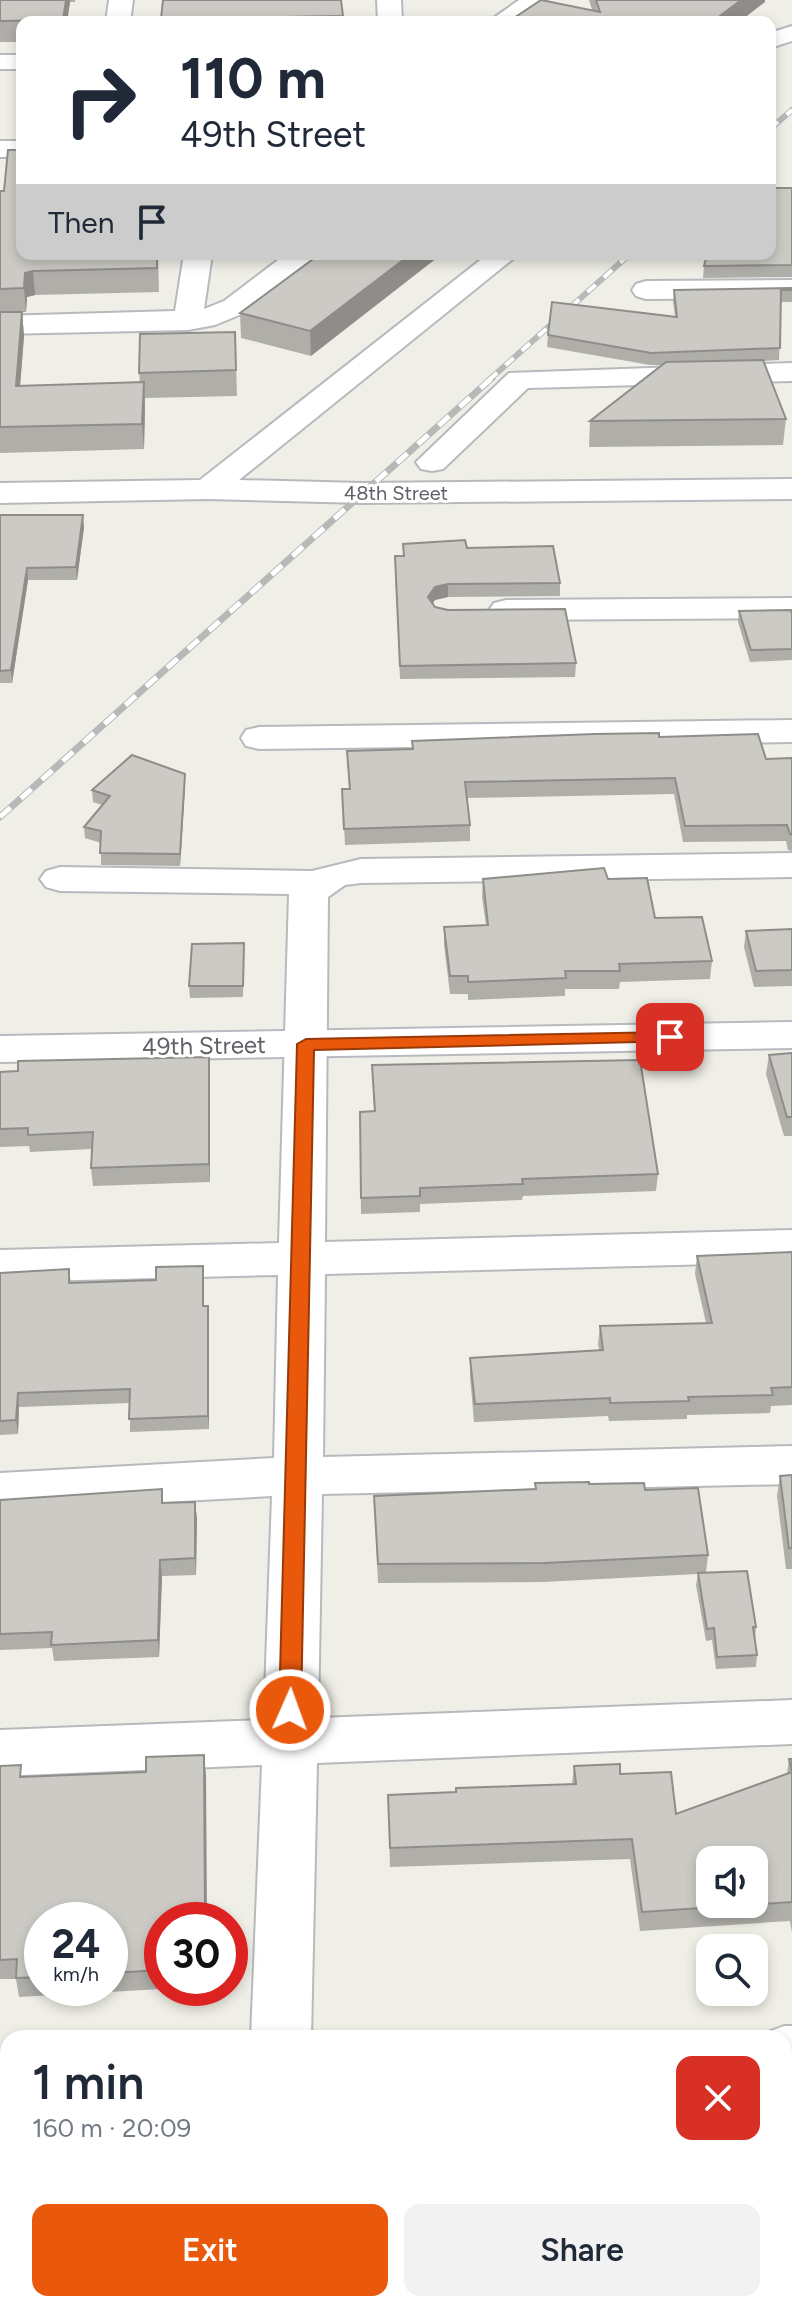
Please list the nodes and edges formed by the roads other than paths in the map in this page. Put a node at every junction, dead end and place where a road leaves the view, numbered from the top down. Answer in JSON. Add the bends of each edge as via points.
{"nodes":[{"id":1,"x":535,"y":0,"type":"edge"},
{"id":2,"x":510,"y":16,"type":"edge"},
{"id":3,"x":197,"y":260,"type":"edge"},
{"id":4,"x":296,"y":260,"type":"edge"},
{"id":5,"x":497,"y":260,"type":"edge"},
{"id":6,"x":792,"y":289,"type":"edge"},
{"id":7,"x":646,"y":290,"type":"dead end"},
{"id":8,"x":188,"y":321,"type":"junction"},
{"id":9,"x":0,"y":325,"type":"edge"},
{"id":10,"x":792,"y":372,"type":"edge"},
{"id":11,"x":432,"y":462,"type":"dead end"},
{"id":12,"x":208,"y":489,"type":"junction"},
{"id":13,"x":792,"y":489,"type":"edge"},
{"id":14,"x":0,"y":493,"type":"edge"},
{"id":15,"x":792,"y":608,"type":"edge"},
{"id":16,"x":480,"y":610,"type":"edge"},
{"id":17,"x":792,"y":731,"type":"edge"},
{"id":18,"x":259,"y":738,"type":"dead end"},
{"id":19,"x":792,"y":865,"type":"edge"},
{"id":20,"x":60,"y":879,"type":"dead end"},
{"id":21,"x":317,"y":883,"type":"junction"},
{"id":22,"x":792,"y":1035,"type":"edge"},
{"id":23,"x":306,"y":1044,"type":"junction"},
{"id":24,"x":0,"y":1049,"type":"edge"},
{"id":25,"x":792,"y":1246,"type":"edge"},
{"id":26,"x":299,"y":1257,"type":"junction"},
{"id":27,"x":0,"y":1266,"type":"edge"},
{"id":28,"x":792,"y":1465,"type":"edge"},
{"id":29,"x":298,"y":1476,"type":"junction"},
{"id":30,"x":0,"y":1492,"type":"edge"},
{"id":31,"x":792,"y":1722,"type":"edge"},
{"id":32,"x":289,"y":1740,"type":"junction"},
{"id":33,"x":0,"y":1753,"type":"edge"},
{"id":34,"x":281,"y":2030,"type":"edge"}],
"edges":[{"from":1,"to":2,"type":"street"},
{"from":3,"to":8,"type":"street"},
{"from":4,"to":8,"type":"street","via":[[234,307]]},
{"from":5,"to":12,"type":"street"},
{"from":6,"to":7,"type":"street"},
{"from":8,"to":9,"type":"street"},
{"from":10,"to":11,"type":"street","via":[[520,379]]},
{"from":12,"to":13,"type":"street","name":"48th Street"},
{"from":12,"to":14,"type":"street","name":"48th Street"},
{"from":15,"to":16,"type":"street"},
{"from":17,"to":18,"type":"street"},
{"from":19,"to":21,"type":"street","via":[[361,871]]},
{"from":20,"to":21,"type":"street"},
{"from":21,"to":23,"type":"street","via":[[308,895]]},
{"from":22,"to":23,"type":"street","name":"49th Street"},
{"from":23,"to":24,"type":"street","name":"49th Street"},
{"from":23,"to":26,"type":"street"},
{"from":25,"to":26,"type":"street"},
{"from":26,"to":27,"type":"street"},
{"from":26,"to":29,"type":"street"},
{"from":28,"to":29,"type":"street"},
{"from":29,"to":30,"type":"street"},
{"from":29,"to":32,"type":"street"},
{"from":31,"to":32,"type":"street"},
{"from":32,"to":33,"type":"street"},
{"from":32,"to":34,"type":"street"}]}
